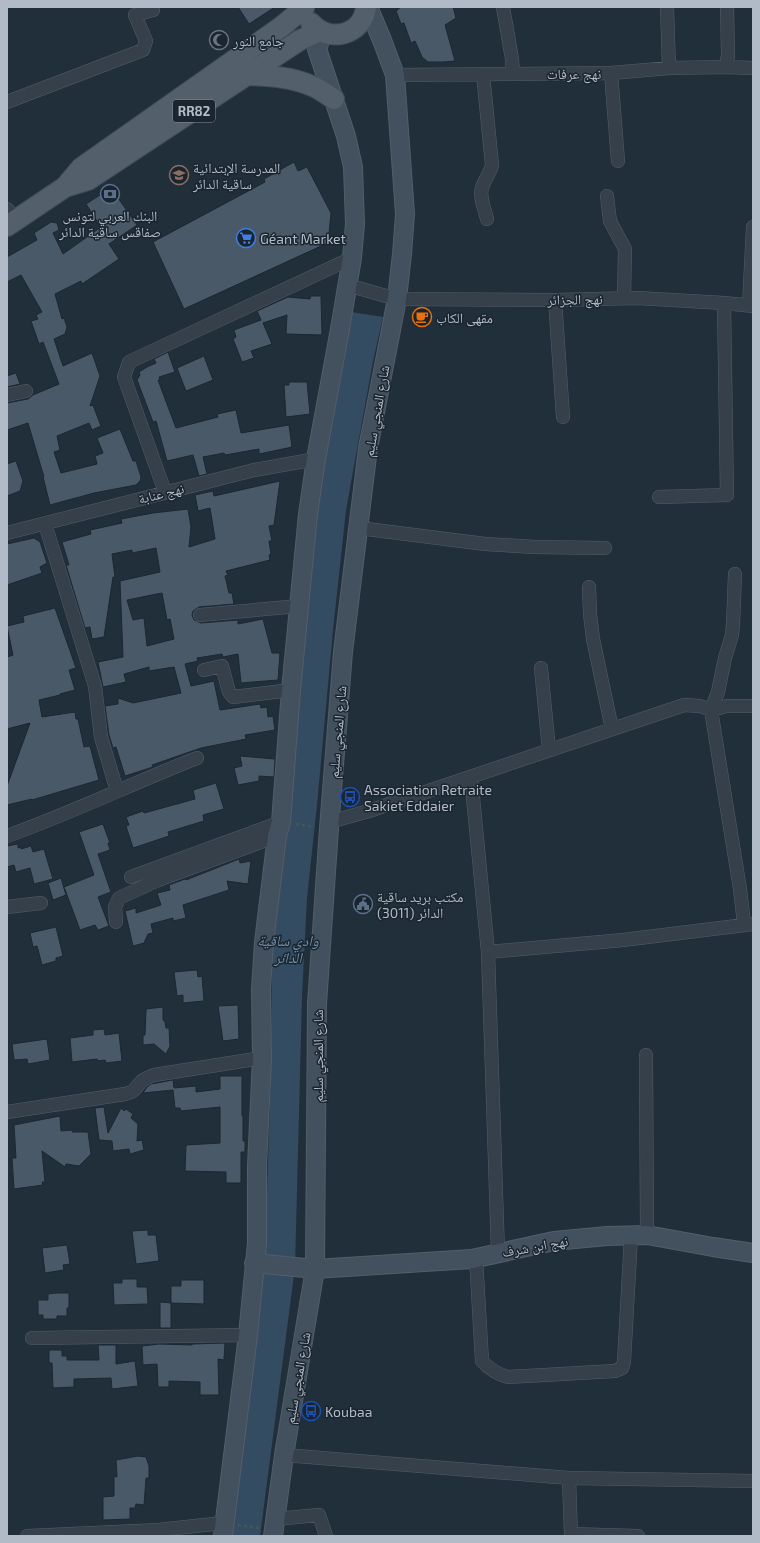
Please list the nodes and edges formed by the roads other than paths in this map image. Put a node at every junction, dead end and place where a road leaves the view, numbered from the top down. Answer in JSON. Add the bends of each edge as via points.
{"nodes":[{"id":1,"x":304,"y":7,"type":"edge"},
{"id":2,"x":367,"y":7,"type":"edge"},
{"id":3,"x":503,"y":7,"type":"edge"},
{"id":4,"x":667,"y":7,"type":"edge"},
{"id":5,"x":727,"y":7,"type":"edge"},
{"id":6,"x":153,"y":10,"type":"dead end"},
{"id":7,"x":322,"y":32,"type":"junction"},
{"id":8,"x":726,"y":67,"type":"junction"},
{"id":9,"x":669,"y":68,"type":"junction"},
{"id":10,"x":753,"y":68,"type":"edge"},
{"id":11,"x":513,"y":73,"type":"junction"},
{"id":12,"x":611,"y":73,"type":"junction"},
{"id":13,"x":483,"y":74,"type":"junction"},
{"id":14,"x":248,"y":75,"type":"junction"},
{"id":15,"x":395,"y":75,"type":"junction"},
{"id":16,"x":334,"y":99,"type":"junction"},
{"id":17,"x":7,"y":102,"type":"edge"},
{"id":18,"x":618,"y":161,"type":"dead end"},
{"id":19,"x":66,"y":187,"type":"junction"},
{"id":20,"x":606,"y":196,"type":"dead end"},
{"id":21,"x":10,"y":219,"type":"edge"},
{"id":22,"x":487,"y":219,"type":"dead end"},
{"id":23,"x":753,"y":227,"type":"edge"},
{"id":24,"x":352,"y":258,"type":"junction"},
{"id":25,"x":348,"y":285,"type":"junction"},
{"id":26,"x":624,"y":298,"type":"junction"},
{"id":27,"x":397,"y":299,"type":"junction"},
{"id":28,"x":555,"y":300,"type":"junction"},
{"id":29,"x":724,"y":303,"type":"junction"},
{"id":30,"x":751,"y":306,"type":"edge"},
{"id":31,"x":26,"y":391,"type":"dead end"},
{"id":32,"x":7,"y":395,"type":"edge"},
{"id":33,"x":563,"y":417,"type":"dead end"},
{"id":34,"x":316,"y":459,"type":"junction"},
{"id":35,"x":165,"y":492,"type":"junction"},
{"id":36,"x":659,"y":497,"type":"dead end"},
{"id":37,"x":45,"y":524,"type":"junction"},
{"id":38,"x":359,"y":528,"type":"junction"},
{"id":39,"x":7,"y":533,"type":"edge"},
{"id":40,"x":604,"y":548,"type":"dead end"},
{"id":41,"x":735,"y":574,"type":"dead end"},
{"id":42,"x":589,"y":587,"type":"dead end"},
{"id":43,"x":299,"y":606,"type":"junction"},
{"id":44,"x":200,"y":615,"type":"dead end"},
{"id":45,"x":540,"y":668,"type":"dead end"},
{"id":46,"x":204,"y":670,"type":"dead end"},
{"id":47,"x":290,"y":690,"type":"junction"},
{"id":48,"x":753,"y":706,"type":"edge"},
{"id":49,"x":711,"y":710,"type":"junction"},
{"id":50,"x":612,"y":729,"type":"junction"},
{"id":51,"x":549,"y":750,"type":"junction"},
{"id":52,"x":197,"y":758,"type":"dead end"},
{"id":53,"x":471,"y":777,"type":"junction"},
{"id":54,"x":117,"y":791,"type":"junction"},
{"id":55,"x":322,"y":825,"type":"junction"},
{"id":56,"x":283,"y":827,"type":"junction"},
{"id":57,"x":7,"y":836,"type":"edge"},
{"id":58,"x":131,"y":877,"type":"dead end"},
{"id":59,"x":41,"y":903,"type":"dead end"},
{"id":60,"x":7,"y":907,"type":"edge"},
{"id":61,"x":116,"y":922,"type":"dead end"},
{"id":62,"x":748,"y":924,"type":"edge"},
{"id":63,"x":488,"y":952,"type":"junction"},
{"id":64,"x":646,"y":1054,"type":"dead end"},
{"id":65,"x":262,"y":1058,"type":"junction"},
{"id":66,"x":7,"y":1112,"type":"edge"},
{"id":67,"x":639,"y":1236,"type":"junction"},
{"id":68,"x":498,"y":1252,"type":"junction"},
{"id":69,"x":753,"y":1253,"type":"edge"},
{"id":70,"x":476,"y":1258,"type":"junction"},
{"id":71,"x":258,"y":1263,"type":"junction"},
{"id":72,"x":309,"y":1268,"type":"junction"},
{"id":73,"x":248,"y":1335,"type":"junction"},
{"id":74,"x":32,"y":1338,"type":"dead end"},
{"id":75,"x":284,"y":1455,"type":"junction"},
{"id":76,"x":569,"y":1478,"type":"junction"},
{"id":77,"x":753,"y":1481,"type":"edge"},
{"id":78,"x":227,"y":1528,"type":"edge"},
{"id":79,"x":270,"y":1528,"type":"edge"},
{"id":80,"x":571,"y":1535,"type":"edge"},
{"id":81,"x":27,"y":1536,"type":"edge"},
{"id":82,"x":326,"y":1536,"type":"edge"},
{"id":83,"x":638,"y":1536,"type":"edge"}],
"edges":[{"from":1,"to":7,"type":"main road","number":"RR82","via":[[309,22]]},
{"from":1,"to":19,"type":"main road","number":"RR82","via":[[281,27],[81,168]]},
{"from":2,"to":7,"type":"main road","number":"RR82","via":[[363,19],[346,34]]},
{"from":2,"to":15,"type":"main road","name":"شارع المنجي سليم"},
{"from":3,"to":11,"type":"street"},
{"from":4,"to":9,"type":"street"},
{"from":5,"to":8,"type":"street"},
{"from":6,"to":17,"type":"street","via":[[135,15],[146,41],[143,50]]},
{"from":7,"to":14,"type":"main road","number":"RR82","via":[[300,40]]},
{"from":7,"to":16,"type":"main road","via":[[317,49]]},
{"from":8,"to":9,"type":"street","name":"نهج عرفات"},
{"from":8,"to":10,"type":"street","name":"نهج عرفات"},
{"from":9,"to":12,"type":"street","name":"نهج عرفات"},
{"from":11,"to":12,"type":"street","name":"نهج عرفات"},
{"from":11,"to":13,"type":"street","name":"نهج عرفات"},
{"from":12,"to":18,"type":"street"},
{"from":13,"to":15,"type":"street","name":"نهج عرفات"},
{"from":13,"to":22,"type":"street","via":[[492,165],[481,190]]},
{"from":14,"to":16,"type":"main road","via":[[301,82],[314,86]]},
{"from":14,"to":19,"type":"main road","number":"RR82","via":[[88,180]]},
{"from":15,"to":27,"type":"main road","name":"شارع المنجي سليم","via":[[405,214]]},
{"from":16,"to":24,"type":"main road","via":[[353,167],[355,224]]},
{"from":19,"to":21,"type":"main road","number":"RR82"},
{"from":20,"to":26,"type":"street","via":[[610,221],[625,249]]},
{"from":23,"to":30,"type":"street"},
{"from":24,"to":25,"type":"main road"},
{"from":24,"to":35,"type":"street","via":[[129,362],[124,377]]},
{"from":25,"to":27,"type":"street","name":"نهج الجزائر"},
{"from":25,"to":34,"type":"main road"},
{"from":26,"to":28,"type":"street","name":"نهج الجزائر"},
{"from":26,"to":29,"type":"street","name":"نهج الجزائر"},
{"from":27,"to":28,"type":"street","name":"نهج الجزائر"},
{"from":27,"to":38,"type":"main road","name":"شارع المنجي سليم","via":[[368,448]]},
{"from":28,"to":33,"type":"street"},
{"from":29,"to":30,"type":"street","name":"نهج الجزائر"},
{"from":29,"to":36,"type":"street","via":[[727,495]]},
{"from":31,"to":32,"type":"street"},
{"from":34,"to":35,"type":"street","name":"نهج عنابة","via":[[254,470]]},
{"from":34,"to":43,"type":"main road"},
{"from":35,"to":37,"type":"street","name":"نهج عنابة"},
{"from":37,"to":39,"type":"street","name":"نهج عنابة"},
{"from":37,"to":54,"type":"street","via":[[95,686],[101,737]]},
{"from":38,"to":40,"type":"street","via":[[486,544]]},
{"from":38,"to":55,"type":"main road","name":"شارع المنجي سليم"},
{"from":41,"to":49,"type":"street","via":[[732,635]]},
{"from":42,"to":50,"type":"street","via":[[593,640]]},
{"from":43,"to":44,"type":"street"},
{"from":43,"to":47,"type":"main road"},
{"from":45,"to":51,"type":"street"},
{"from":46,"to":47,"type":"street","via":[[222,666],[229,692],[233,697]]},
{"from":47,"to":56,"type":"main road"},
{"from":48,"to":49,"type":"street","via":[[727,706]]},
{"from":49,"to":50,"type":"street","via":[[700,706],[684,706]]},
{"from":49,"to":62,"type":"street"},
{"from":50,"to":51,"type":"street"},
{"from":51,"to":53,"type":"street"},
{"from":52,"to":54,"type":"street"},
{"from":53,"to":55,"type":"street"},
{"from":53,"to":63,"type":"street"},
{"from":54,"to":57,"type":"street"},
{"from":55,"to":72,"type":"main road","name":"شارع المنجي سليم"},
{"from":56,"to":58,"type":"street"},
{"from":56,"to":61,"type":"street","via":[[119,898],[115,907]]},
{"from":56,"to":65,"type":"main road","via":[[264,942],[261,989]]},
{"from":59,"to":60,"type":"street"},
{"from":62,"to":63,"type":"street","via":[[623,940]]},
{"from":63,"to":68,"type":"street"},
{"from":64,"to":67,"type":"street"},
{"from":65,"to":66,"type":"street","via":[[154,1075],[145,1079],[131,1093]]},
{"from":65,"to":71,"type":"main road"},
{"from":67,"to":68,"type":"main road","name":"نهج ابن شرف","via":[[554,1241]]},
{"from":67,"to":69,"type":"main road","name":"نهج ابن شرف"},
{"from":67,"to":70,"type":"street","via":[[624,1362],[622,1368],[615,1371],[508,1377],[499,1375],[486,1366],[482,1361]]},
{"from":68,"to":70,"type":"main road","name":"نهج ابن شرف"},
{"from":70,"to":72,"type":"main road","name":"نهج ابن شرف"},
{"from":71,"to":72,"type":"main road","name":"نهج ابن شرف"},
{"from":71,"to":73,"type":"main road"},
{"from":72,"to":75,"type":"main road","name":"شارع المنجي سليم"},
{"from":73,"to":74,"type":"street"},
{"from":73,"to":78,"type":"main road"},
{"from":75,"to":76,"type":"street"},
{"from":75,"to":79,"type":"main road","name":"شارع المنجي سليم"},
{"from":76,"to":77,"type":"street"},
{"from":76,"to":80,"type":"street"},
{"from":78,"to":81,"type":"street"},
{"from":79,"to":82,"type":"street","via":[[319,1515]]},
{"from":80,"to":83,"type":"street"}]}
